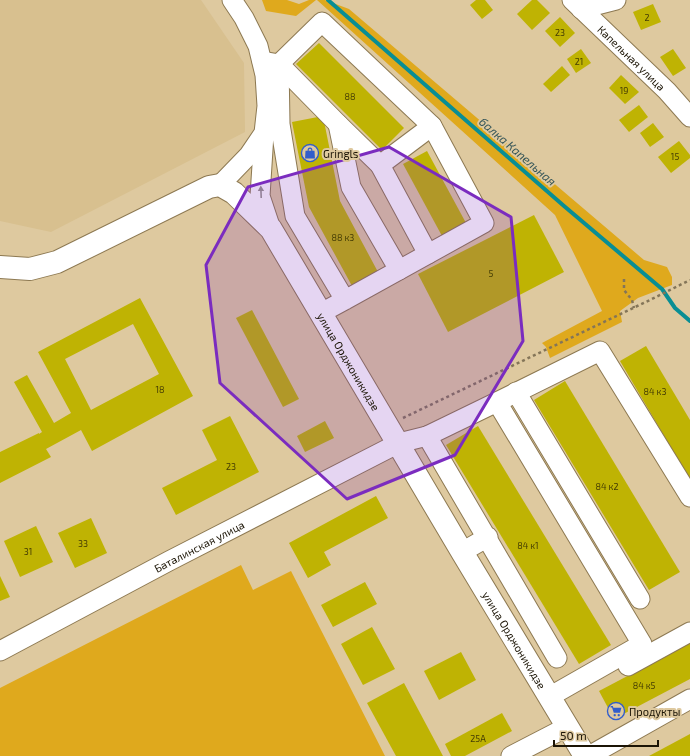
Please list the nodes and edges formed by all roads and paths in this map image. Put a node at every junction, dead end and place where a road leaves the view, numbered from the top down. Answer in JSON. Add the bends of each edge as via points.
{"nodes":[{"id":1,"x":232,"y":0,"type":"edge"},
{"id":2,"x":616,"y":0,"type":"edge"},
{"id":3,"x":577,"y":4,"type":"edge"},
{"id":4,"x":271,"y":63,"type":"junction"},
{"id":5,"x":690,"y":117,"type":"edge"},
{"id":6,"x":338,"y":124,"type":"junction"},
{"id":7,"x":432,"y":126,"type":"junction"},
{"id":8,"x":264,"y":133,"type":"junction"},
{"id":9,"x":380,"y":165,"type":"junction"},
{"id":10,"x":220,"y":185,"type":"junction"},
{"id":11,"x":271,"y":229,"type":"junction"},
{"id":12,"x":315,"y":249,"type":"junction"},
{"id":13,"x":428,"y":254,"type":"junction"},
{"id":14,"x":291,"y":262,"type":"junction"},
{"id":15,"x":0,"y":267,"type":"edge"},
{"id":16,"x":399,"y":270,"type":"junction"},
{"id":17,"x":624,"y":279,"type":"dead end"},
{"id":18,"x":690,"y":280,"type":"edge"},
{"id":19,"x":345,"y":300,"type":"junction"},
{"id":20,"x":634,"y":308,"type":"junction"},
{"id":21,"x":321,"y":313,"type":"junction"},
{"id":22,"x":516,"y":392,"type":"junction"},
{"id":23,"x":497,"y":402,"type":"junction"},
{"id":24,"x":394,"y":435,"type":"junction"},
{"id":25,"x":427,"y":436,"type":"junction"},
{"id":26,"x":690,"y":497,"type":"edge"},
{"id":27,"x":488,"y":537,"type":"junction"},
{"id":28,"x":462,"y":552,"type":"junction"},
{"id":29,"x":640,"y":599,"type":"dead end"},
{"id":30,"x":690,"y":632,"type":"edge"},
{"id":31,"x":0,"y":651,"type":"edge"},
{"id":32,"x":557,"y":658,"type":"dead end"},
{"id":33,"x":690,"y":699,"type":"edge"},
{"id":34,"x":552,"y":702,"type":"junction"},
{"id":35,"x":567,"y":727,"type":"junction"},
{"id":36,"x":512,"y":756,"type":"edge"},
{"id":37,"x":585,"y":756,"type":"edge"},
{"id":38,"x":589,"y":756,"type":"edge"}],
"edges":[{"from":1,"to":4,"type":"street","via":[[258,46]]},
{"from":2,"to":3,"type":"street"},
{"from":3,"to":5,"type":"street","name":"Капельная улица","via":[[667,91]]},
{"from":4,"to":6,"type":"street"},
{"from":4,"to":7,"type":"street","via":[[322,22]]},
{"from":4,"to":8,"type":"street","via":[[265,75],[267,106]]},
{"from":4,"to":12,"type":"street","via":[[295,216]]},
{"from":6,"to":9,"type":"street"},
{"from":6,"to":16,"type":"street","via":[[351,187]]},
{"from":7,"to":9,"type":"street"},
{"from":7,"to":13,"type":"street","via":[[484,223]]},
{"from":8,"to":10,"type":"street","via":[[249,155]]},
{"from":11,"to":8,"type":"street","one_way":true,"via":[[260,196]]},
{"from":9,"to":13,"type":"street"},
{"from":10,"to":11,"type":"main road","name":"улица Орджоникидзе","via":[[234,193]]},
{"from":10,"to":15,"type":"main road","via":[[204,190],[57,262],[30,269]]},
{"from":11,"to":14,"type":"main road","name":"улица Орджоникидзе"},
{"from":12,"to":14,"type":"street"},
{"from":12,"to":19,"type":"street"},
{"from":13,"to":16,"type":"street"},
{"from":14,"to":21,"type":"main road","name":"улица Орджоникидзе"},
{"from":16,"to":19,"type":"street"},
{"from":17,"to":20,"type":"path","via":[[624,290],[632,300]]},
{"from":18,"to":20,"type":"path"},
{"from":19,"to":21,"type":"street"},
{"from":20,"to":24,"type":"path","via":[[400,420]]},
{"from":21,"to":24,"type":"main road","name":"улица Орджоникидзе"},
{"from":22,"to":23,"type":"street","name":"Баталинская улица"},
{"from":22,"to":26,"type":"street","name":"Баталинская улица","via":[[600,351]]},
{"from":22,"to":29,"type":"street"},
{"from":23,"to":25,"type":"street","name":"Баталинская улица"},
{"from":23,"to":34,"type":"street","via":[[642,644]]},
{"from":24,"to":25,"type":"street","name":"Баталинская улица"},
{"from":24,"to":28,"type":"main road","name":"улица Орджоникидзе"},
{"from":24,"to":31,"type":"street","name":"Баталинская улица"},
{"from":25,"to":27,"type":"street"},
{"from":27,"to":28,"type":"street"},
{"from":27,"to":32,"type":"street"},
{"from":28,"to":34,"type":"main road","name":"улица Орджоникидзе"},
{"from":30,"to":34,"type":"street"},
{"from":33,"to":38,"type":"street"},
{"from":34,"to":35,"type":"main road","name":"улица Орджоникидзе"},
{"from":35,"to":36,"type":"street"},
{"from":35,"to":37,"type":"main road","name":"улица Орджоникидзе"}]}
